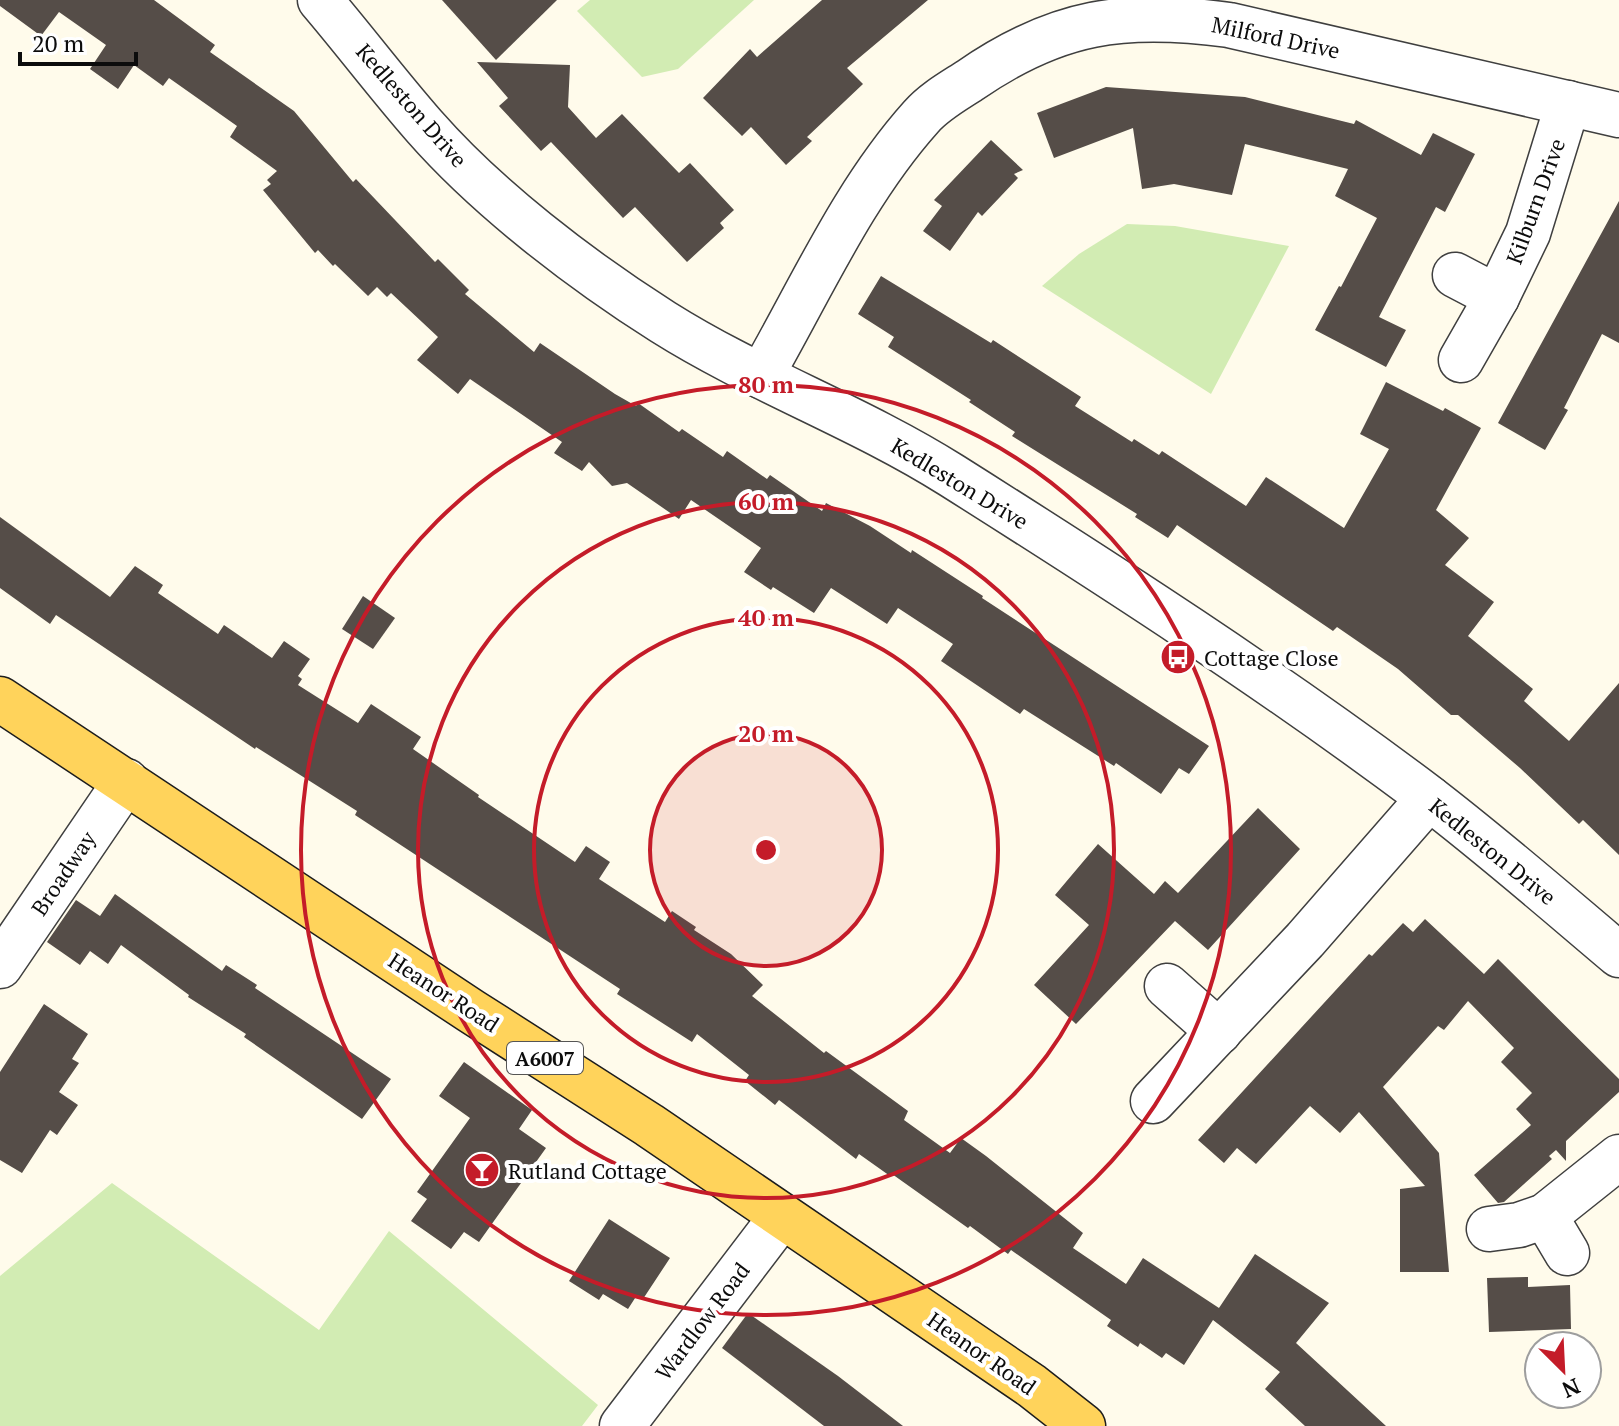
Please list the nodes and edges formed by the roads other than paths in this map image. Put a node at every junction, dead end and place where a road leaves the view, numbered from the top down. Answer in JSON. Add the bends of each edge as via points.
{"nodes":[{"id":1,"x":320,"y":0,"type":"edge"},
{"id":2,"x":1568,"y":103,"type":"junction"},
{"id":3,"x":1619,"y":115,"type":"edge"},
{"id":4,"x":1455,"y":275,"type":"dead end"},
{"id":5,"x":1497,"y":297,"type":"junction"},
{"id":6,"x":1461,"y":360,"type":"dead end"},
{"id":7,"x":761,"y":376,"type":"junction"},
{"id":8,"x":0,"y":699,"type":"edge"},
{"id":9,"x":126,"y":781,"type":"junction"},
{"id":10,"x":1429,"y":798,"type":"junction"},
{"id":11,"x":1619,"y":955,"type":"edge"},
{"id":12,"x":0,"y":966,"type":"edge"},
{"id":13,"x":1167,"y":986,"type":"dead end"},
{"id":14,"x":1219,"y":1032,"type":"junction"},
{"id":15,"x":1153,"y":1101,"type":"dead end"},
{"id":16,"x":1619,"y":1157,"type":"edge"},
{"id":17,"x":782,"y":1216,"type":"junction"},
{"id":18,"x":1545,"y":1216,"type":"junction"},
{"id":19,"x":1489,"y":1229,"type":"dead end"},
{"id":20,"x":1567,"y":1253,"type":"dead end"},
{"id":21,"x":622,"y":1426,"type":"edge"},
{"id":22,"x":1083,"y":1426,"type":"edge"}],
"edges":[{"from":1,"to":7,"type":"street","name":"Kedleston Drive","via":[[425,127],[492,193],[610,286]]},
{"from":2,"to":3,"type":"street","name":"Milford Drive"},
{"from":2,"to":5,"type":"street","name":"Kilburn Drive","via":[[1528,233]]},
{"from":2,"to":7,"type":"street","name":"Milford Drive","via":[[1229,25],[1134,18],[1063,32],[986,69],[922,115],[866,189]]},
{"from":4,"to":5,"type":"street"},
{"from":5,"to":6,"type":"street","name":"Kilburn Drive"},
{"from":7,"to":10,"type":"street","name":"Kedleston Drive","via":[[947,472],[1276,688]]},
{"from":8,"to":9,"type":"main road","name":"Heanor Road","number":"A6007"},
{"from":9,"to":12,"type":"street","name":"Broadway"},
{"from":9,"to":17,"type":"main road","name":"Heanor Road","number":"A6007"},
{"from":10,"to":11,"type":"street","name":"Kedleston Drive"},
{"from":10,"to":14,"type":"street"},
{"from":13,"to":14,"type":"street"},
{"from":14,"to":15,"type":"street"},
{"from":16,"to":18,"type":"street"},
{"from":17,"to":21,"type":"street","name":"Wardlow Road"},
{"from":17,"to":22,"type":"main road","name":"Heanor Road","number":"A6007"},
{"from":18,"to":19,"type":"street"},
{"from":18,"to":20,"type":"street"}]}
